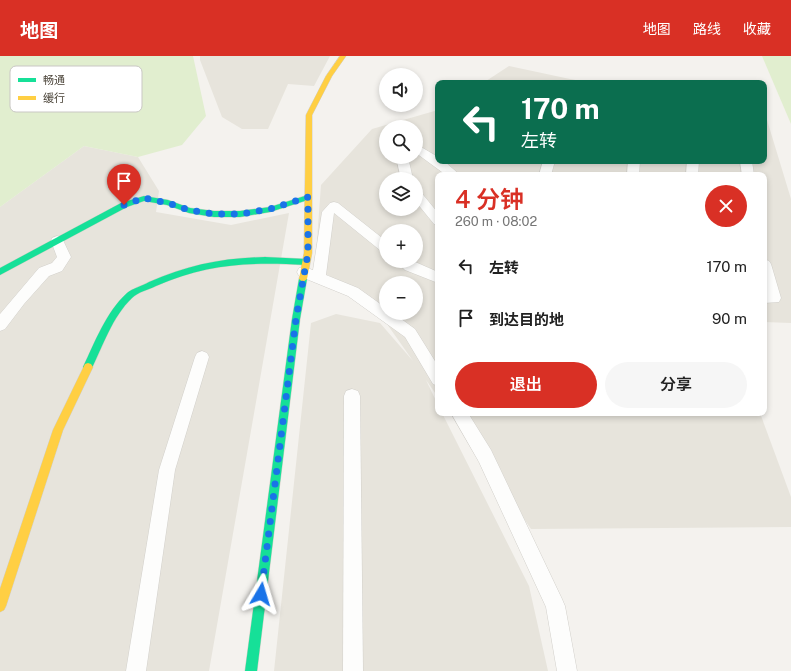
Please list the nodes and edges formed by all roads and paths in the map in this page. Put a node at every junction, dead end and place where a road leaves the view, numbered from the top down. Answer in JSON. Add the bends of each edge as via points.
{"nodes":[{"id":1,"x":343,"y":56,"type":"edge"},
{"id":2,"x":423,"y":152,"type":"edge"},
{"id":3,"x":435,"y":160,"type":"edge"},
{"id":4,"x":440,"y":164,"type":"edge"},
{"id":5,"x":450,"y":172,"type":"edge"},
{"id":6,"x":308,"y":197,"type":"junction"},
{"id":7,"x":423,"y":203,"type":"edge"},
{"id":8,"x":435,"y":217,"type":"edge"},
{"id":9,"x":57,"y":241,"type":"junction"},
{"id":10,"x":379,"y":242,"type":"edge"},
{"id":11,"x":305,"y":267,"type":"junction"},
{"id":12,"x":415,"y":268,"type":"edge"},
{"id":13,"x":0,"y":272,"type":"edge"},
{"id":14,"x":767,"y":274,"type":"edge"},
{"id":15,"x":435,"y":277,"type":"edge"},
{"id":16,"x":319,"y":278,"type":"junction"},
{"id":17,"x":767,"y":298,"type":"edge"},
{"id":18,"x":0,"y":325,"type":"edge"},
{"id":19,"x":202,"y":358,"type":"dead end"},
{"id":20,"x":435,"y":374,"type":"edge"},
{"id":21,"x":352,"y":396,"type":"dead end"},
{"id":22,"x":461,"y":416,"type":"edge"},
{"id":23,"x":0,"y":606,"type":"edge"},
{"id":24,"x":136,"y":671,"type":"edge"},
{"id":25,"x":252,"y":671,"type":"edge"},
{"id":26,"x":353,"y":671,"type":"edge"},
{"id":27,"x":567,"y":671,"type":"edge"}],
"edges":[{"from":1,"to":6,"type":"street","via":[[329,76],[309,115]]},
{"from":2,"to":3,"type":"street"},
{"from":4,"to":5,"type":"street"},
{"from":6,"to":9,"type":"street","via":[[270,209],[240,214],[195,211],[144,198],[124,205]]},
{"from":6,"to":11,"type":"street","via":[[308,253]]},
{"from":7,"to":8,"type":"street"},
{"from":9,"to":13,"type":"street"},
{"from":9,"to":18,"type":"street","via":[[64,257],[57,267],[44,272]]},
{"from":10,"to":16,"type":"street","via":[[334,206],[328,212]]},
{"from":11,"to":16,"type":"street"},
{"from":11,"to":23,"type":"street","via":[[266,259],[221,262],[171,276],[130,295],[112,318],[58,430]]},
{"from":11,"to":25,"type":"street","via":[[296,319]]},
{"from":12,"to":15,"type":"street"},
{"from":14,"to":17,"type":"street","via":[[774,298]]},
{"from":16,"to":20,"type":"street","via":[[353,292],[410,333]]},
{"from":19,"to":24,"type":"street","via":[[167,470]]},
{"from":21,"to":26,"type":"street"},
{"from":22,"to":27,"type":"street","via":[[485,456],[555,606]]}]}
